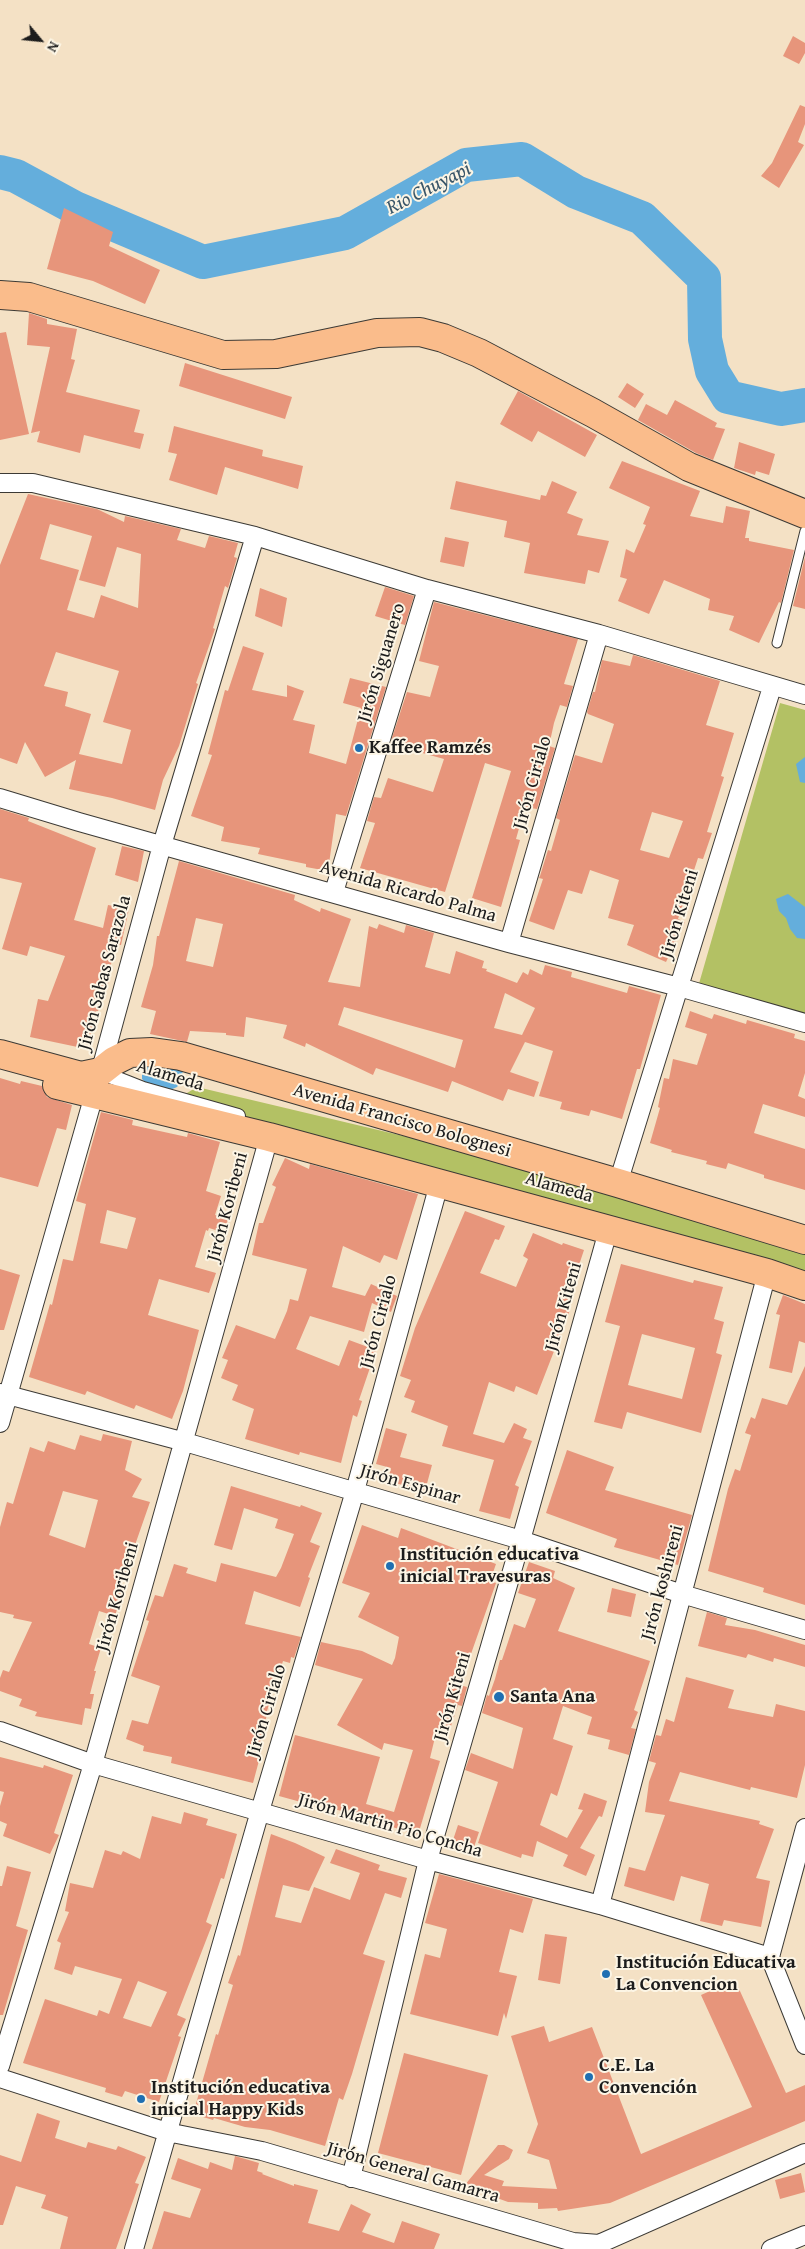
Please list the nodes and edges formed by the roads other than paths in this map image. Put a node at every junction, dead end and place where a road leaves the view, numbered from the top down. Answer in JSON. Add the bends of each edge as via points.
{"nodes":[{"id":1,"x":0,"y":295,"type":"edge"},
{"id":2,"x":0,"y":483,"type":"edge"},
{"id":3,"x":805,"y":514,"type":"edge"},
{"id":4,"x":805,"y":531,"type":"edge"},
{"id":5,"x":255,"y":536,"type":"junction"},
{"id":6,"x":428,"y":589,"type":"junction"},
{"id":7,"x":599,"y":634,"type":"junction"},
{"id":8,"x":777,"y":643,"type":"dead end"},
{"id":9,"x":772,"y":686,"type":"junction"},
{"id":10,"x":805,"y":694,"type":"edge"},
{"id":11,"x":0,"y":798,"type":"edge"},
{"id":12,"x":162,"y":845,"type":"junction"},
{"id":13,"x":334,"y":892,"type":"junction"},
{"id":14,"x":509,"y":943,"type":"junction"},
{"id":15,"x":680,"y":987,"type":"junction"},
{"id":16,"x":805,"y":1023,"type":"edge"},
{"id":17,"x":0,"y":1054,"type":"edge"},
{"id":18,"x":0,"y":1070,"type":"edge"},
{"id":19,"x":97,"y":1083,"type":"junction"},
{"id":20,"x":269,"y":1137,"type":"junction"},
{"id":21,"x":618,"y":1183,"type":"junction"},
{"id":22,"x":438,"y":1184,"type":"junction"},
{"id":23,"x":608,"y":1230,"type":"junction"},
{"id":24,"x":805,"y":1240,"type":"edge"},
{"id":25,"x":767,"y":1273,"type":"junction"},
{"id":26,"x":805,"y":1284,"type":"edge"},
{"id":27,"x":4,"y":1394,"type":"edge"},
{"id":28,"x":0,"y":1423,"type":"edge"},
{"id":29,"x":185,"y":1442,"type":"junction"},
{"id":30,"x":355,"y":1491,"type":"junction"},
{"id":31,"x":521,"y":1540,"type":"junction"},
{"id":32,"x":682,"y":1594,"type":"junction"},
{"id":33,"x":805,"y":1630,"type":"edge"},
{"id":34,"x":0,"y":1731,"type":"edge"},
{"id":35,"x":93,"y":1764,"type":"junction"},
{"id":36,"x":260,"y":1811,"type":"junction"},
{"id":37,"x":805,"y":1828,"type":"edge"},
{"id":38,"x":428,"y":1860,"type":"junction"},
{"id":39,"x":600,"y":1904,"type":"junction"},
{"id":40,"x":770,"y":1957,"type":"junction"},
{"id":41,"x":805,"y":2045,"type":"edge"},
{"id":42,"x":0,"y":2066,"type":"edge"},
{"id":43,"x":0,"y":2078,"type":"edge"},
{"id":44,"x":167,"y":2132,"type":"junction"},
{"id":45,"x":805,"y":2153,"type":"edge"},
{"id":46,"x":351,"y":2178,"type":"junction"},
{"id":47,"x":805,"y":2235,"type":"edge"},
{"id":48,"x":571,"y":2245,"type":"edge"},
{"id":49,"x":134,"y":2249,"type":"edge"},
{"id":50,"x":771,"y":2249,"type":"edge"}],
"edges":[{"from":1,"to":3,"type":"main road","via":[[29,297],[223,355],[276,354],[377,333],[420,332],[443,338],[488,357],[689,467]]},
{"from":2,"to":5,"type":"street","via":[[33,483]]},
{"from":4,"to":8,"type":"lane"},
{"from":5,"to":6,"type":"street"},
{"from":5,"to":12,"type":"street","name":"Jirón Sabas Sarazola"},
{"from":6,"to":7,"type":"street"},
{"from":6,"to":13,"type":"street","name":"Jirón Siguanero"},
{"from":7,"to":9,"type":"street"},
{"from":7,"to":14,"type":"street","name":"Jirón Cirialo"},
{"from":9,"to":10,"type":"street"},
{"from":9,"to":15,"type":"street","name":"Jirón Kiteni"},
{"from":11,"to":12,"type":"street","name":"Avenida Ricardo Palma"},
{"from":12,"to":13,"type":"street","name":"Avenida Ricardo Palma"},
{"from":12,"to":19,"type":"street","name":"Jirón Sabas Sarazola"},
{"from":13,"to":14,"type":"street","name":"Avenida Ricardo Palma"},
{"from":14,"to":15,"type":"street","name":"Avenida Ricardo Palma"},
{"from":15,"to":16,"type":"street","name":"Avenida Ricardo Palma"},
{"from":15,"to":21,"type":"street","name":"Jirón Kiteni"},
{"from":17,"to":19,"type":"main road","name":"Avenida Francisco Bolognesi"},
{"from":18,"to":19,"type":"main road","name":"Avenida Francisco Bolognesi"},
{"from":19,"to":20,"type":"main road","name":"Avenida Francisco Bolognesi"},
{"from":19,"to":21,"type":"main road","name":"Avenida Francisco Bolognesi","via":[[114,1061],[130,1053],[181,1056]]},
{"from":19,"to":25,"type":"street","name":"Alameda","via":[[143,1089],[608,1222]]},
{"from":19,"to":27,"type":"street","name":"Jirón Sabas Sarazola"},
{"from":20,"to":22,"type":"main road","name":"Avenida Francisco Bolognesi"},
{"from":20,"to":29,"type":"street","name":"Jirón Koribeni"},
{"from":21,"to":24,"type":"main road","name":"Avenida Francisco Bolognesi"},
{"from":22,"to":23,"type":"main road","name":"Avenida Francisco Bolognesi"},
{"from":22,"to":30,"type":"street","name":"Jirón Cirialo"},
{"from":23,"to":25,"type":"main road","name":"Avenida Francisco Bolognesi"},
{"from":23,"to":31,"type":"street","name":"Jirón Kiteni"},
{"from":25,"to":26,"type":"main road","name":"Avenida Francisco Bolognesi"},
{"from":25,"to":32,"type":"street","name":"Jirón koshireni"},
{"from":27,"to":28,"type":"street","name":"Jirón Sabas Sarazola"},
{"from":27,"to":29,"type":"street","name":"Jirón Espinar"},
{"from":29,"to":30,"type":"street","name":"Jirón Espinar"},
{"from":29,"to":35,"type":"street","name":"Jirón Koribeni"},
{"from":30,"to":31,"type":"street","name":"Jirón Espinar"},
{"from":30,"to":36,"type":"street","name":"Jirón Cirialo"},
{"from":31,"to":32,"type":"street","name":"Jirón Espinar"},
{"from":31,"to":38,"type":"street","name":"Jirón Kiteni"},
{"from":32,"to":33,"type":"street","name":"Jirón Espinar"},
{"from":32,"to":39,"type":"street","name":"Jirón koshireni"},
{"from":34,"to":35,"type":"street","name":"Jirón Martin Pio Concha"},
{"from":35,"to":36,"type":"street","name":"Jirón Martin Pio Concha"},
{"from":35,"to":42,"type":"street","name":"Jirón Koribeni"},
{"from":36,"to":38,"type":"street","name":"Jirón Martin Pio Concha"},
{"from":36,"to":44,"type":"street","name":"Jirón Cirialo"},
{"from":37,"to":40,"type":"street"},
{"from":38,"to":39,"type":"street","name":"Jirón Martin Pio Concha"},
{"from":38,"to":46,"type":"street","name":"Jirón Kiteni"},
{"from":39,"to":40,"type":"street","name":"Jirón Martin Pio Concha"},
{"from":40,"to":41,"type":"street"},
{"from":43,"to":44,"type":"street","name":"Jirón General Gamarra"},
{"from":44,"to":46,"type":"street","name":"Jirón General Gamarra","via":[[262,2151]]},
{"from":44,"to":49,"type":"street","name":"Jirón Cirialo"},
{"from":45,"to":48,"type":"street","name":"Jirón General Gamarra","via":[[599,2244]]},
{"from":46,"to":48,"type":"street","name":"Jirón General Gamarra"},
{"from":47,"to":50,"type":"street"}]}
